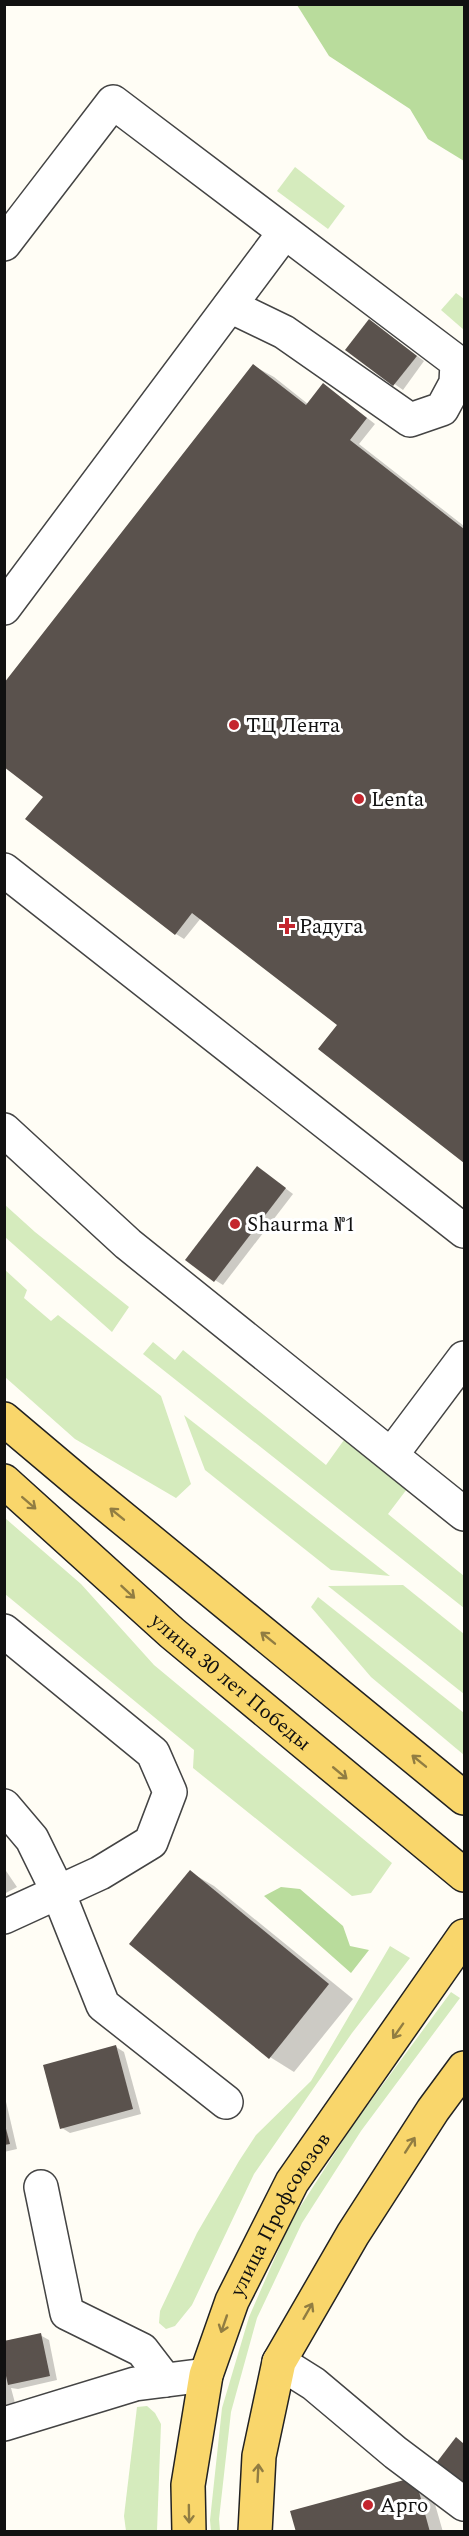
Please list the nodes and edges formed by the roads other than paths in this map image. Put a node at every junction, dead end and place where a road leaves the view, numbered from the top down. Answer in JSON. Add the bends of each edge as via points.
{"nodes":[{"id":1,"x":284,"y":234,"type":"junction"},
{"id":2,"x":4,"y":244,"type":"edge"},
{"id":3,"x":230,"y":306,"type":"junction"},
{"id":4,"x":4,"y":608,"type":"edge"},
{"id":5,"x":4,"y":870,"type":"edge"},
{"id":6,"x":4,"y":1130,"type":"edge"},
{"id":7,"x":465,"y":1231,"type":"edge"},
{"id":8,"x":465,"y":1358,"type":"edge"},
{"id":9,"x":4,"y":1419,"type":"edge"},
{"id":10,"x":392,"y":1454,"type":"junction"},
{"id":11,"x":4,"y":1481,"type":"edge"},
{"id":12,"x":465,"y":1514,"type":"edge"},
{"id":13,"x":4,"y":1631,"type":"edge"},
{"id":14,"x":465,"y":1798,"type":"edge"},
{"id":15,"x":4,"y":1806,"type":"edge"},
{"id":16,"x":465,"y":1875,"type":"edge"},
{"id":17,"x":58,"y":1892,"type":"junction"},
{"id":18,"x":4,"y":1917,"type":"edge"},
{"id":19,"x":465,"y":1936,"type":"edge"},
{"id":20,"x":465,"y":2068,"type":"edge"},
{"id":21,"x":226,"y":2102,"type":"dead end"},
{"id":22,"x":41,"y":2187,"type":"dead end"},
{"id":23,"x":279,"y":2362,"type":"junction"},
{"id":24,"x":206,"y":2375,"type":"junction"},
{"id":25,"x":165,"y":2380,"type":"junction"},
{"id":26,"x":4,"y":2424,"type":"edge"},
{"id":27,"x":465,"y":2504,"type":"edge"},
{"id":28,"x":189,"y":2532,"type":"edge"},
{"id":29,"x":255,"y":2532,"type":"edge"}],
"edges":[{"from":1,"to":2,"type":"lane","via":[[113,102]]},
{"from":1,"to":3,"type":"lane"},
{"from":1,"to":3,"type":"lane","via":[[457,362],[456,382],[442,409],[410,420],[284,332]]},
{"from":3,"to":4,"type":"lane"},
{"from":5,"to":7,"type":"lane"},
{"from":6,"to":10,"type":"lane","via":[[128,1244]]},
{"from":8,"to":10,"type":"lane"},
{"from":14,"to":9,"type":"main road","one_way":true},
{"from":10,"to":12,"type":"lane"},
{"from":11,"to":16,"type":"main road","name":"улица 30 лет Победы","one_way":true,"via":[[172,1633]]},
{"from":13,"to":17,"type":"lane","via":[[153,1753],[170,1792],[151,1842],[100,1873]]},
{"from":15,"to":17,"type":"lane","via":[[32,1839]]},
{"from":17,"to":18,"type":"lane"},
{"from":17,"to":21,"type":"lane","via":[[103,2005]]},
{"from":19,"to":24,"type":"main road","name":"улица Профсоюзов","one_way":true,"via":[[292,2182],[232,2301]]},
{"from":23,"to":20,"type":"main road","one_way":true,"via":[[353,2234],[433,2110]]},
{"from":22,"to":25,"type":"lane","via":[[67,2313],[142,2350]]},
{"from":23,"to":27,"type":"lane","via":[[314,2384],[396,2453]]},
{"from":29,"to":23,"type":"main road","one_way":true,"via":[[259,2456]]},
{"from":24,"to":25,"type":"lane"},
{"from":24,"to":28,"type":"main road","name":"улица Профсоюзов","one_way":true,"via":[[188,2485]]},
{"from":25,"to":26,"type":"lane","via":[[135,2384]]}]}
